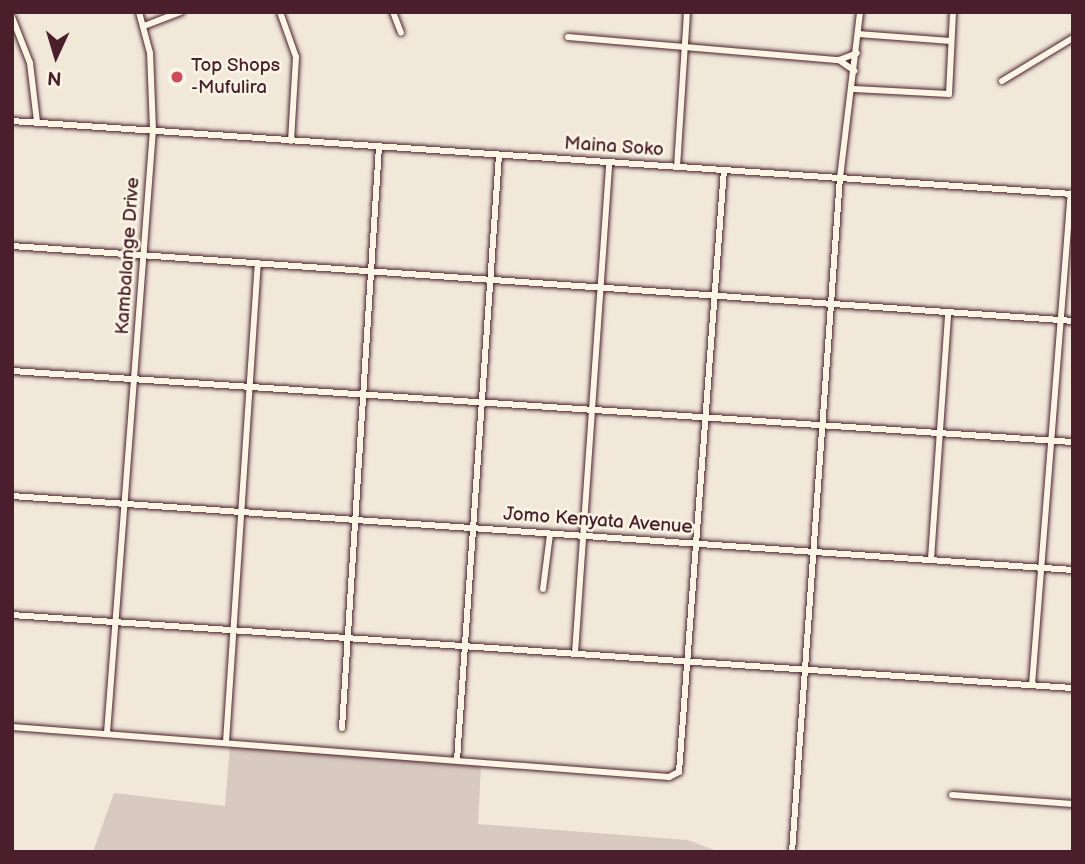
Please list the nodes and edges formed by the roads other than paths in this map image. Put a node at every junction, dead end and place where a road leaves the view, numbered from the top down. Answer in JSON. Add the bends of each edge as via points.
{"nodes":[{"id":1,"x":139,"y":12,"type":"edge"},
{"id":2,"x":181,"y":12,"type":"edge"},
{"id":3,"x":280,"y":12,"type":"edge"},
{"id":4,"x":393,"y":12,"type":"edge"},
{"id":5,"x":687,"y":12,"type":"edge"},
{"id":6,"x":860,"y":12,"type":"edge"},
{"id":7,"x":953,"y":12,"type":"edge"},
{"id":8,"x":12,"y":17,"type":"edge"},
{"id":9,"x":144,"y":26,"type":"junction"},
{"id":10,"x":401,"y":33,"type":"dead end"},
{"id":11,"x":858,"y":34,"type":"junction"},
{"id":12,"x":568,"y":37,"type":"dead end"},
{"id":13,"x":1073,"y":38,"type":"edge"},
{"id":14,"x":951,"y":41,"type":"junction"},
{"id":15,"x":685,"y":49,"type":"junction"},
{"id":16,"x":857,"y":53,"type":"junction"},
{"id":17,"x":839,"y":60,"type":"junction"},
{"id":18,"x":855,"y":71,"type":"junction"},
{"id":19,"x":1002,"y":81,"type":"dead end"},
{"id":20,"x":854,"y":89,"type":"junction"},
{"id":21,"x":12,"y":121,"type":"edge"},
{"id":22,"x":37,"y":122,"type":"junction"},
{"id":23,"x":153,"y":130,"type":"junction"},
{"id":24,"x":290,"y":141,"type":"junction"},
{"id":25,"x":379,"y":147,"type":"junction"},
{"id":26,"x":499,"y":155,"type":"junction"},
{"id":27,"x":609,"y":162,"type":"junction"},
{"id":28,"x":677,"y":167,"type":"junction"},
{"id":29,"x":724,"y":170,"type":"junction"},
{"id":30,"x":840,"y":178,"type":"junction"},
{"id":31,"x":1072,"y":194,"type":"edge"},
{"id":32,"x":12,"y":246,"type":"edge"},
{"id":33,"x":145,"y":256,"type":"junction"},
{"id":34,"x":258,"y":264,"type":"junction"},
{"id":35,"x":373,"y":272,"type":"junction"},
{"id":36,"x":488,"y":279,"type":"junction"},
{"id":37,"x":600,"y":286,"type":"junction"},
{"id":38,"x":716,"y":293,"type":"junction"},
{"id":39,"x":833,"y":303,"type":"junction"},
{"id":40,"x":948,"y":313,"type":"junction"},
{"id":41,"x":1062,"y":320,"type":"junction"},
{"id":42,"x":1073,"y":321,"type":"edge"},
{"id":43,"x":12,"y":371,"type":"edge"},
{"id":44,"x":135,"y":380,"type":"junction"},
{"id":45,"x":252,"y":389,"type":"junction"},
{"id":46,"x":367,"y":395,"type":"junction"},
{"id":47,"x":479,"y":403,"type":"junction"},
{"id":48,"x":592,"y":410,"type":"junction"},
{"id":49,"x":707,"y":419,"type":"junction"},
{"id":50,"x":825,"y":427,"type":"junction"},
{"id":51,"x":938,"y":434,"type":"junction"},
{"id":52,"x":1049,"y":440,"type":"junction"},
{"id":53,"x":1073,"y":442,"type":"edge"},
{"id":54,"x":12,"y":496,"type":"edge"},
{"id":55,"x":121,"y":503,"type":"junction"},
{"id":56,"x":244,"y":511,"type":"junction"},
{"id":57,"x":357,"y":520,"type":"junction"},
{"id":58,"x":472,"y":528,"type":"junction"},
{"id":59,"x":550,"y":534,"type":"junction"},
{"id":60,"x":583,"y":535,"type":"junction"},
{"id":61,"x":699,"y":543,"type":"junction"},
{"id":62,"x":817,"y":551,"type":"junction"},
{"id":63,"x":931,"y":559,"type":"junction"},
{"id":64,"x":1042,"y":568,"type":"junction"},
{"id":65,"x":1073,"y":570,"type":"edge"},
{"id":66,"x":543,"y":589,"type":"dead end"},
{"id":67,"x":12,"y":615,"type":"edge"},
{"id":68,"x":114,"y":620,"type":"junction"},
{"id":69,"x":234,"y":629,"type":"junction"},
{"id":70,"x":350,"y":636,"type":"junction"},
{"id":71,"x":462,"y":645,"type":"junction"},
{"id":72,"x":575,"y":653,"type":"junction"},
{"id":73,"x":691,"y":659,"type":"junction"},
{"id":74,"x":810,"y":670,"type":"junction"},
{"id":75,"x":1032,"y":685,"type":"junction"},
{"id":76,"x":1073,"y":688,"type":"edge"},
{"id":77,"x":12,"y":727,"type":"edge"},
{"id":78,"x":342,"y":728,"type":"dead end"},
{"id":79,"x":107,"y":733,"type":"junction"},
{"id":80,"x":226,"y":742,"type":"junction"},
{"id":81,"x":457,"y":760,"type":"junction"},
{"id":82,"x":951,"y":795,"type":"dead end"},
{"id":83,"x":1073,"y":804,"type":"edge"},
{"id":84,"x":792,"y":852,"type":"edge"}],
"edges":[{"from":1,"to":9,"type":"street","name":"Kambalange Drive"},
{"from":2,"to":9,"type":"street"},
{"from":3,"to":24,"type":"street","via":[[296,57]]},
{"from":4,"to":10,"type":"street"},
{"from":5,"to":15,"type":"street"},
{"from":6,"to":11,"type":"street"},
{"from":7,"to":14,"type":"street"},
{"from":8,"to":22,"type":"street","via":[[30,62]]},
{"from":9,"to":23,"type":"street","name":"Kambalange Drive"},
{"from":11,"to":14,"type":"street"},
{"from":11,"to":16,"type":"street"},
{"from":12,"to":15,"type":"street"},
{"from":13,"to":19,"type":"street"},
{"from":14,"to":20,"type":"street","via":[[945,96]]},
{"from":15,"to":17,"type":"street"},
{"from":15,"to":28,"type":"street"},
{"from":16,"to":17,"type":"street"},
{"from":16,"to":18,"type":"street"},
{"from":17,"to":18,"type":"street"},
{"from":18,"to":20,"type":"street"},
{"from":20,"to":30,"type":"street"},
{"from":21,"to":22,"type":"street","name":"Maina Soko"},
{"from":22,"to":23,"type":"street","name":"Maina Soko"},
{"from":23,"to":24,"type":"street","name":"Maina Soko"},
{"from":23,"to":33,"type":"street","name":"Kambalange Drive"},
{"from":24,"to":25,"type":"street","name":"Maina Soko"},
{"from":25,"to":26,"type":"street","name":"Maina Soko"},
{"from":25,"to":35,"type":"street"},
{"from":26,"to":27,"type":"street","name":"Maina Soko"},
{"from":26,"to":36,"type":"street"},
{"from":27,"to":28,"type":"street","name":"Maina Soko"},
{"from":27,"to":37,"type":"street"},
{"from":28,"to":29,"type":"street","name":"Maina Soko"},
{"from":29,"to":30,"type":"street","name":"Maina Soko"},
{"from":29,"to":38,"type":"street"},
{"from":30,"to":31,"type":"street","name":"Maina Soko"},
{"from":30,"to":39,"type":"street"},
{"from":31,"to":41,"type":"street"},
{"from":32,"to":33,"type":"street"},
{"from":33,"to":34,"type":"street"},
{"from":33,"to":44,"type":"street","name":"Kambalange Drive"},
{"from":34,"to":35,"type":"street"},
{"from":34,"to":45,"type":"street"},
{"from":35,"to":36,"type":"street"},
{"from":35,"to":46,"type":"street"},
{"from":36,"to":37,"type":"street"},
{"from":36,"to":47,"type":"street"},
{"from":37,"to":38,"type":"street"},
{"from":37,"to":48,"type":"street"},
{"from":38,"to":39,"type":"street"},
{"from":38,"to":49,"type":"street"},
{"from":39,"to":40,"type":"street"},
{"from":39,"to":50,"type":"street"},
{"from":40,"to":41,"type":"street"},
{"from":40,"to":51,"type":"street"},
{"from":41,"to":42,"type":"street"},
{"from":41,"to":52,"type":"street","via":[[1055,335]]},
{"from":43,"to":44,"type":"street"},
{"from":44,"to":45,"type":"street"},
{"from":44,"to":55,"type":"street","name":"Kambalange Drive"},
{"from":45,"to":46,"type":"street"},
{"from":45,"to":56,"type":"street"},
{"from":46,"to":47,"type":"street"},
{"from":46,"to":57,"type":"street"},
{"from":47,"to":48,"type":"street"},
{"from":47,"to":58,"type":"street"},
{"from":48,"to":49,"type":"street"},
{"from":48,"to":60,"type":"street"},
{"from":49,"to":50,"type":"street"},
{"from":49,"to":61,"type":"street"},
{"from":50,"to":51,"type":"street"},
{"from":50,"to":62,"type":"street"},
{"from":51,"to":52,"type":"street"},
{"from":51,"to":63,"type":"street"},
{"from":52,"to":53,"type":"street"},
{"from":52,"to":64,"type":"street"},
{"from":54,"to":55,"type":"street","name":"Jomo Kenyata Avenue"},
{"from":55,"to":56,"type":"street","name":"Jomo Kenyata Avenue"},
{"from":55,"to":68,"type":"street","name":"Kambalange Drive"},
{"from":56,"to":57,"type":"street","name":"Jomo Kenyata Avenue"},
{"from":56,"to":69,"type":"street"},
{"from":57,"to":58,"type":"street","name":"Jomo Kenyata Avenue"},
{"from":57,"to":70,"type":"street"},
{"from":58,"to":59,"type":"street","name":"Jomo Kenyata Avenue"},
{"from":58,"to":71,"type":"street"},
{"from":59,"to":60,"type":"street","name":"Jomo Kenyata Avenue"},
{"from":59,"to":66,"type":"street"},
{"from":60,"to":61,"type":"street","name":"Jomo Kenyata Avenue"},
{"from":60,"to":72,"type":"street"},
{"from":61,"to":62,"type":"street","name":"Jomo Kenyata Avenue"},
{"from":61,"to":73,"type":"street"},
{"from":62,"to":63,"type":"street","name":"Jomo Kenyata Avenue"},
{"from":62,"to":74,"type":"street"},
{"from":63,"to":64,"type":"street","name":"Jomo Kenyata Avenue"},
{"from":64,"to":65,"type":"street","name":"Jomo Kenyata Avenue"},
{"from":64,"to":75,"type":"street"},
{"from":67,"to":68,"type":"street"},
{"from":68,"to":69,"type":"street"},
{"from":68,"to":79,"type":"street","name":"Kambalange Drive"},
{"from":69,"to":70,"type":"street"},
{"from":69,"to":80,"type":"street"},
{"from":70,"to":71,"type":"street"},
{"from":70,"to":78,"type":"street"},
{"from":71,"to":72,"type":"street"},
{"from":71,"to":81,"type":"street"},
{"from":72,"to":73,"type":"street"},
{"from":73,"to":74,"type":"street"},
{"from":73,"to":81,"type":"street","via":[[679,772]]},
{"from":74,"to":75,"type":"street"},
{"from":74,"to":84,"type":"street"},
{"from":75,"to":76,"type":"street"},
{"from":77,"to":79,"type":"street"},
{"from":79,"to":80,"type":"street"},
{"from":80,"to":81,"type":"street"},
{"from":82,"to":83,"type":"street"}]}
